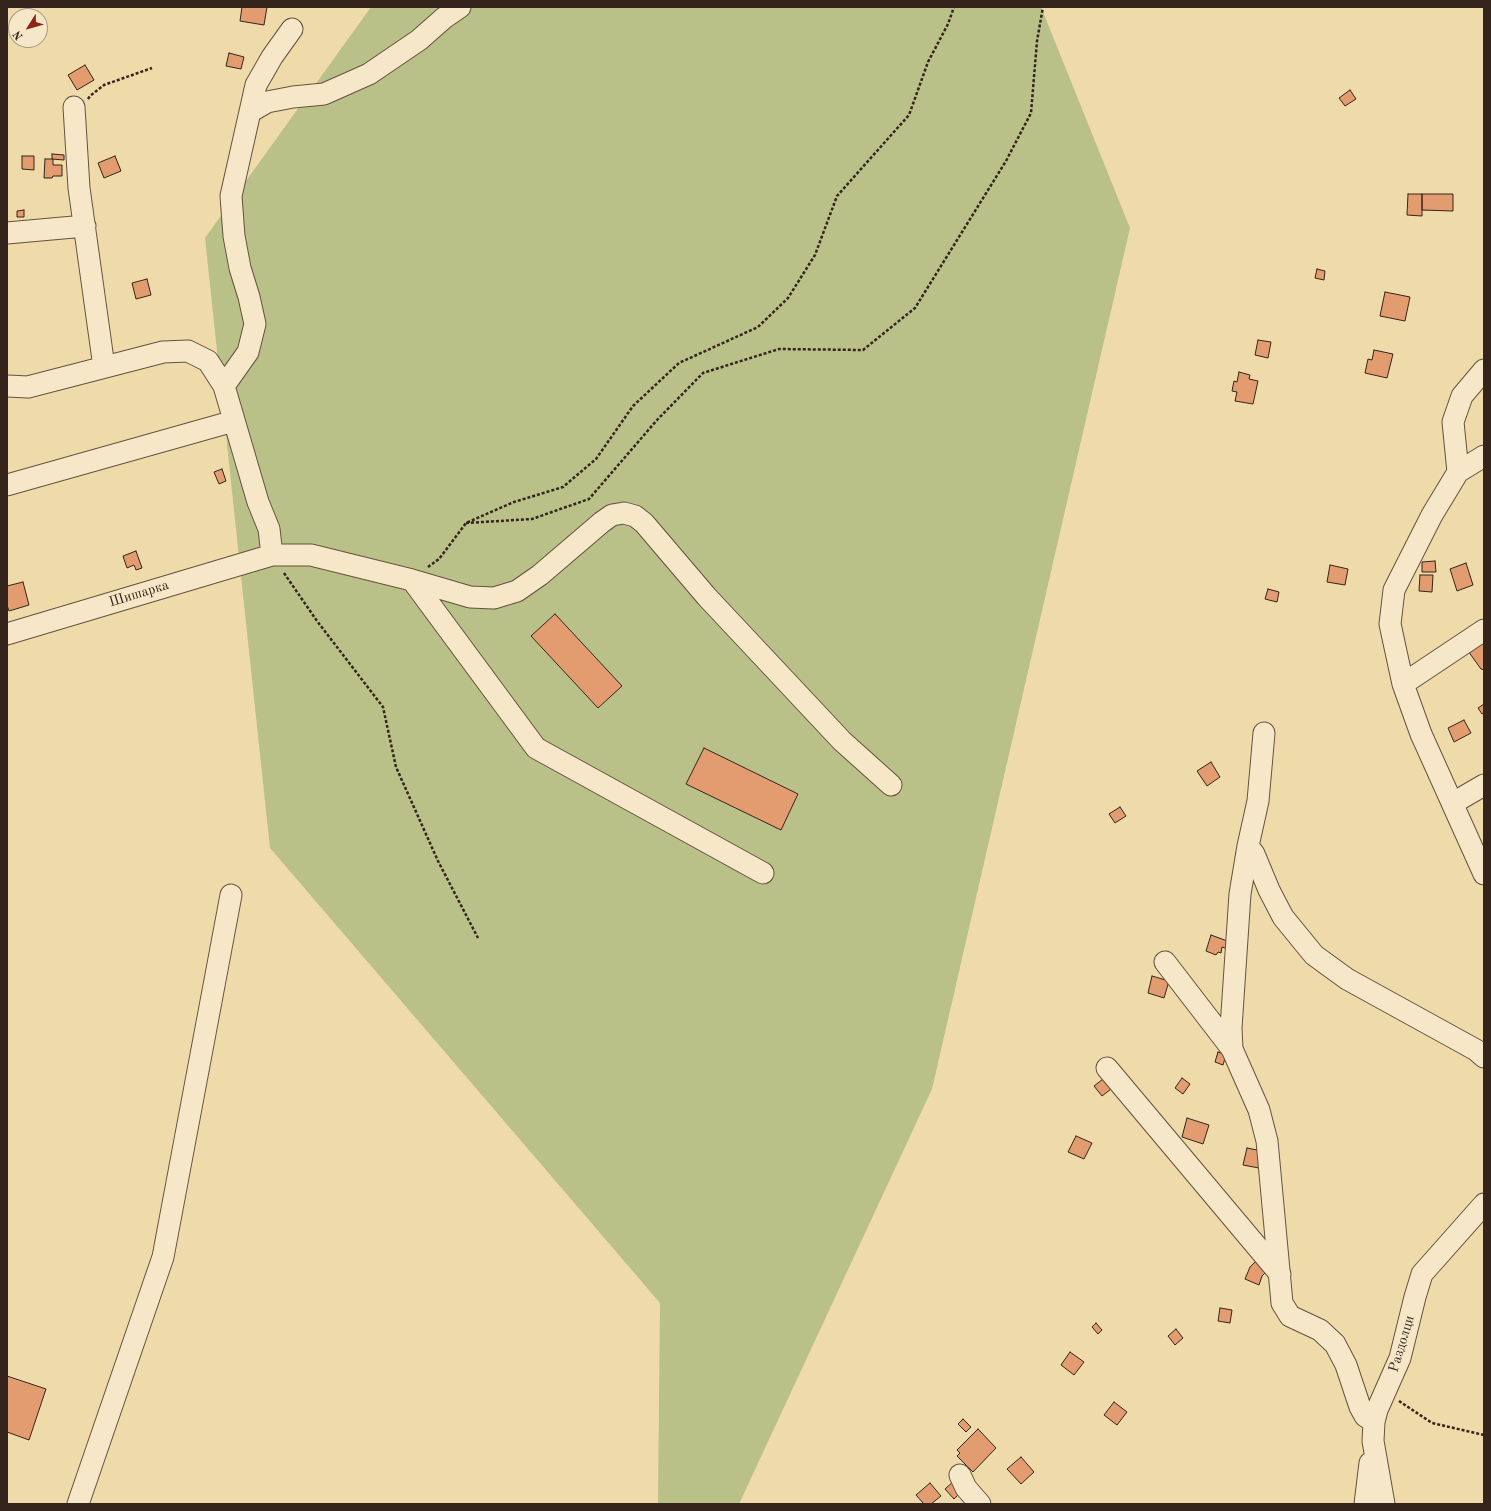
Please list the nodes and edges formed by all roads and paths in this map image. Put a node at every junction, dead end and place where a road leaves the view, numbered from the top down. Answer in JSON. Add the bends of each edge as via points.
{"nodes":[{"id":1,"x":460,"y":7,"type":"edge"},
{"id":2,"x":954,"y":7,"type":"edge"},
{"id":3,"x":1043,"y":7,"type":"edge"},
{"id":4,"x":292,"y":29,"type":"dead end"},
{"id":5,"x":152,"y":68,"type":"dead end"},
{"id":6,"x":80,"y":104,"type":"joint"},
{"id":7,"x":250,"y":112,"type":"junction"},
{"id":8,"x":85,"y":226,"type":"junction"},
{"id":9,"x":7,"y":233,"type":"edge"},
{"id":10,"x":104,"y":367,"type":"junction"},
{"id":11,"x":1484,"y":370,"type":"edge"},
{"id":12,"x":7,"y":386,"type":"edge"},
{"id":13,"x":224,"y":386,"type":"junction"},
{"id":14,"x":234,"y":421,"type":"junction"},
{"id":15,"x":1484,"y":456,"type":"edge"},
{"id":16,"x":1458,"y":472,"type":"junction"},
{"id":17,"x":7,"y":485,"type":"edge"},
{"id":18,"x":466,"y":523,"type":"junction"},
{"id":19,"x":272,"y":555,"type":"junction"},
{"id":20,"x":412,"y":580,"type":"junction"},
{"id":21,"x":1484,"y":630,"type":"edge"},
{"id":22,"x":7,"y":634,"type":"edge"},
{"id":23,"x":1403,"y":684,"type":"junction"},
{"id":24,"x":1264,"y":733,"type":"dead end"},
{"id":25,"x":891,"y":785,"type":"dead end"},
{"id":26,"x":1484,"y":785,"type":"edge"},
{"id":27,"x":1453,"y":803,"type":"junction"},
{"id":28,"x":1248,"y":846,"type":"junction"},
{"id":29,"x":763,"y":873,"type":"dead end"},
{"id":30,"x":1484,"y":874,"type":"edge"},
{"id":31,"x":231,"y":894,"type":"dead end"},
{"id":32,"x":478,"y":938,"type":"dead end"},
{"id":33,"x":1165,"y":962,"type":"dead end"},
{"id":34,"x":1232,"y":1049,"type":"junction"},
{"id":35,"x":1484,"y":1057,"type":"edge"},
{"id":36,"x":1107,"y":1068,"type":"dead end"},
{"id":37,"x":1484,"y":1204,"type":"edge"},
{"id":38,"x":1280,"y":1274,"type":"junction"},
{"id":39,"x":1385,"y":1392,"type":"junction"},
{"id":40,"x":1373,"y":1432,"type":"junction"},
{"id":41,"x":1484,"y":1435,"type":"edge"},
{"id":42,"x":960,"y":1475,"type":"dead end"},
{"id":43,"x":78,"y":1504,"type":"edge"},
{"id":44,"x":980,"y":1504,"type":"edge"},
{"id":45,"x":1365,"y":1504,"type":"edge"},
{"id":46,"x":1384,"y":1504,"type":"edge"}],
"edges":[{"from":1,"to":7,"type":"street","via":[[419,40],[369,74],[324,94],[267,102]]},
{"from":2,"to":18,"type":"path","via":[[928,62],[909,115],[837,196],[815,255],[788,298],[758,327],[679,363],[633,406],[596,458],[564,487],[514,502]]},
{"from":3,"to":18,"type":"path","via":[[1037,41],[1031,113],[1006,161],[915,308],[863,350],[779,349],[703,373],[657,420],[588,499],[532,518]]},
{"from":4,"to":7,"type":"street","via":[[256,84]]},
{"from":5,"to":6,"type":"path","via":[[104,85]]},
{"from":6,"to":8,"type":"street","via":[[79,188]]},
{"from":7,"to":13,"type":"street","via":[[231,196],[235,242],[255,324],[248,352]]},
{"from":8,"to":9,"type":"street"},
{"from":8,"to":10,"type":"street"},
{"from":10,"to":12,"type":"street","via":[[28,387]]},
{"from":10,"to":13,"type":"street","via":[[163,352],[188,351],[208,361]]},
{"from":11,"to":16,"type":"street","via":[[1462,396],[1452,422]]},
{"from":13,"to":14,"type":"street"},
{"from":14,"to":17,"type":"street"},
{"from":14,"to":19,"type":"street","via":[[258,502],[269,529]]},
{"from":15,"to":16,"type":"street"},
{"from":16,"to":23,"type":"street","via":[[1432,515],[1394,590],[1390,624]]},
{"from":18,"to":20,"type":"path","via":[[439,559]]},
{"from":19,"to":20,"type":"street","name":"Шишарка","via":[[311,555]]},
{"from":19,"to":22,"type":"street","name":"Шишарка"},
{"from":19,"to":32,"type":"path","via":[[317,621],[382,707],[396,767],[438,861]]},
{"from":20,"to":25,"type":"street","name":"Шишарка","via":[[470,597],[502,596],[517,591],[540,575],[612,515],[635,516],[842,741]]},
{"from":20,"to":29,"type":"street","via":[[536,748]]},
{"from":21,"to":23,"type":"street"},
{"from":23,"to":27,"type":"street"},
{"from":24,"to":28,"type":"street","via":[[1258,801]]},
{"from":26,"to":27,"type":"street"},
{"from":27,"to":30,"type":"street"},
{"from":28,"to":34,"type":"street","via":[[1240,894],[1231,1028]]},
{"from":28,"to":35,"type":"street","via":[[1283,917],[1314,955],[1347,979],[1476,1050]]},
{"from":31,"to":43,"type":"street","via":[[163,1257]]},
{"from":33,"to":34,"type":"street"},
{"from":34,"to":38,"type":"street","via":[[1260,1110],[1267,1141]]},
{"from":36,"to":38,"type":"street"},
{"from":37,"to":39,"type":"street","name":"Раздолци","via":[[1422,1274],[1400,1358]]},
{"from":38,"to":40,"type":"street","via":[[1282,1303],[1290,1316],[1320,1330],[1335,1344],[1346,1365],[1360,1407]]},
{"from":39,"to":40,"type":"street","name":"Раздолци","via":[[1377,1410]]},
{"from":39,"to":41,"type":"path","via":[[1432,1423]]},
{"from":40,"to":45,"type":"street"},
{"from":40,"to":46,"type":"street","name":"Раздолци"},
{"from":42,"to":44,"type":"street","via":[[966,1488]]}]}
